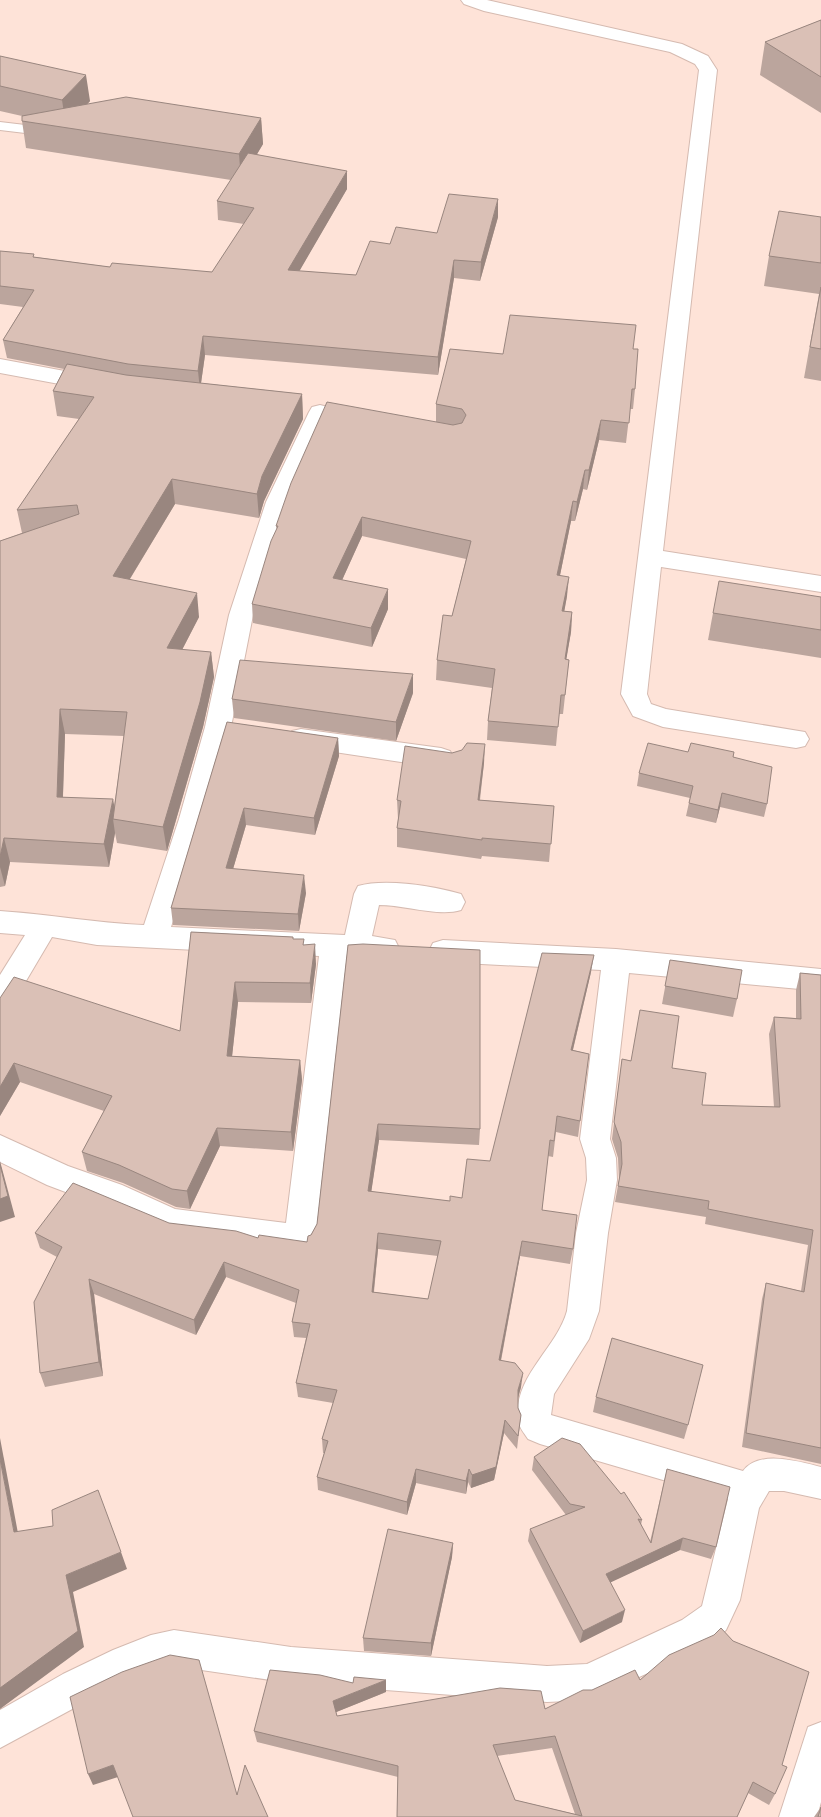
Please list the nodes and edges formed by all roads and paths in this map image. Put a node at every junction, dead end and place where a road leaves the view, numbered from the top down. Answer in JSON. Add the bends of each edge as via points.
{"nodes":[{"id":1,"x":470,"y":0,"type":"edge"},
{"id":2,"x":0,"y":126,"type":"edge"},
{"id":3,"x":42,"y":130,"type":"edge"},
{"id":4,"x":0,"y":366,"type":"edge"},
{"id":5,"x":121,"y":389,"type":"edge"},
{"id":6,"x":295,"y":410,"type":"edge"},
{"id":7,"x":651,"y":557,"type":"junction"},
{"id":8,"x":821,"y":584,"type":"edge"},
{"id":9,"x":276,"y":735,"type":"edge"},
{"id":10,"x":796,"y":739,"type":"dead end"},
{"id":11,"x":452,"y":760,"type":"edge"},
{"id":12,"x":451,"y":902,"type":"dead end"},
{"id":13,"x":0,"y":922,"type":"edge"},
{"id":14,"x":45,"y":925,"type":"junction"},
{"id":15,"x":154,"y":936,"type":"junction"},
{"id":16,"x":345,"y":946,"type":"junction"},
{"id":17,"x":616,"y":960,"type":"junction"},
{"id":18,"x":821,"y":980,"type":"edge"},
{"id":19,"x":0,"y":1000,"type":"edge"},
{"id":20,"x":0,"y":1148,"type":"edge"},
{"id":21,"x":821,"y":1483,"type":"edge"},
{"id":22,"x":750,"y":1489,"type":"junction"},
{"id":23,"x":0,"y":1730,"type":"edge"},
{"id":24,"x":821,"y":1740,"type":"edge"},
{"id":25,"x":798,"y":1817,"type":"edge"}],
"edges":[{"from":1,"to":7,"type":"street","via":[[676,48],[702,60],[708,70]]},
{"from":2,"to":3,"type":"lane"},
{"from":4,"to":5,"type":"street"},
{"from":6,"to":15,"type":"street","via":[[329,414],[278,502],[241,616],[227,728],[192,819]]},
{"from":7,"to":8,"type":"street"},
{"from":7,"to":10,"type":"street","via":[[634,694],[642,710],[663,718]]},
{"from":9,"to":11,"type":"street"},
{"from":12,"to":16,"type":"street","via":[[397,894],[368,894]]},
{"from":13,"to":14,"type":"street"},
{"from":14,"to":15,"type":"street","via":[[97,934]]},
{"from":14,"to":19,"type":"street"},
{"from":15,"to":16,"type":"street"},
{"from":16,"to":17,"type":"street"},
{"from":16,"to":20,"type":"street","via":[[300,1239],[172,1222],[58,1176]]},
{"from":17,"to":18,"type":"street"},
{"from":17,"to":22,"type":"street","via":[[595,1139],[601,1158],[602,1180],[583,1311],[578,1329],[538,1390],[534,1419],[540,1428]]},
{"from":21,"to":22,"type":"street","via":[[772,1474],[758,1478]]},
{"from":22,"to":23,"type":"street","via":[[742,1506],[722,1600],[714,1618],[694,1633],[588,1682],[547,1684],[291,1665],[174,1648],[126,1663]]},
{"from":24,"to":25,"type":"street"}]}
